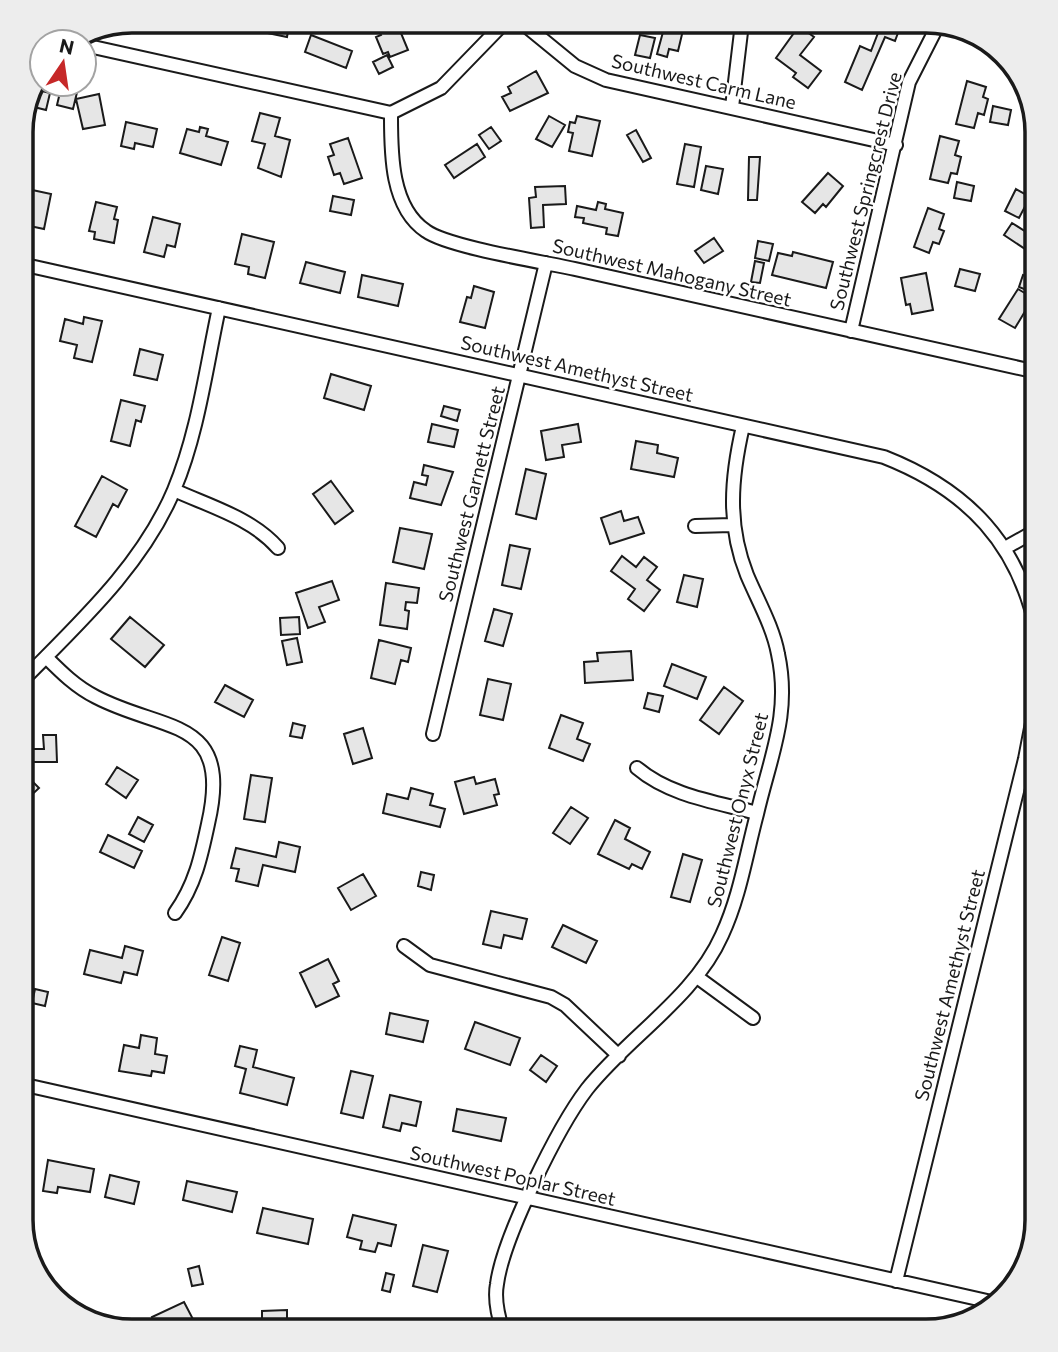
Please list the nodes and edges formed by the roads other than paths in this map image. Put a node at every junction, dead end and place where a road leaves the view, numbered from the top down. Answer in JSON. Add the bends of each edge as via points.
{"nodes":[{"id":1,"x":494,"y":33,"type":"edge"},
{"id":2,"x":533,"y":33,"type":"edge"},
{"id":3,"x":741,"y":33,"type":"edge"},
{"id":4,"x":933,"y":33,"type":"edge"},
{"id":5,"x":98,"y":48,"type":"edge"},
{"id":6,"x":732,"y":107,"type":"junction"},
{"id":7,"x":391,"y":113,"type":"junction"},
{"id":8,"x":896,"y":145,"type":"junction"},
{"id":9,"x":545,"y":263,"type":"junction"},
{"id":10,"x":33,"y":267,"type":"edge"},
{"id":11,"x":219,"y":308,"type":"junction"},
{"id":12,"x":851,"y":331,"type":"junction"},
{"id":13,"x":1025,"y":369,"type":"edge"},
{"id":14,"x":519,"y":375,"type":"junction"},
{"id":15,"x":743,"y":426,"type":"junction"},
{"id":16,"x":174,"y":490,"type":"junction"},
{"id":17,"x":732,"y":525,"type":"junction"},
{"id":18,"x":695,"y":526,"type":"dead end"},
{"id":19,"x":1025,"y":537,"type":"edge"},
{"id":20,"x":278,"y":548,"type":"dead end"},
{"id":21,"x":1006,"y":548,"type":"junction"},
{"id":22,"x":1025,"y":591,"type":"edge"},
{"id":23,"x":46,"y":657,"type":"junction"},
{"id":24,"x":33,"y":670,"type":"edge"},
{"id":25,"x":433,"y":734,"type":"dead end"},
{"id":26,"x":1025,"y":759,"type":"edge"},
{"id":27,"x":637,"y":768,"type":"dead end"},
{"id":28,"x":757,"y":813,"type":"junction"},
{"id":29,"x":175,"y":914,"type":"dead end"},
{"id":30,"x":404,"y":946,"type":"dead end"},
{"id":31,"x":697,"y":977,"type":"junction"},
{"id":32,"x":753,"y":1018,"type":"dead end"},
{"id":33,"x":619,"y":1056,"type":"junction"},
{"id":34,"x":33,"y":1087,"type":"edge"},
{"id":35,"x":529,"y":1198,"type":"junction"},
{"id":36,"x":896,"y":1281,"type":"junction"},
{"id":37,"x":983,"y":1300,"type":"edge"},
{"id":38,"x":500,"y":1319,"type":"edge"}],
"edges":[{"from":1,"to":7,"type":"street","via":[[440,88]]},
{"from":2,"to":6,"type":"street","name":"Southwest Carm Lane","via":[[588,74]]},
{"from":3,"to":6,"type":"street"},
{"from":4,"to":8,"type":"street","name":"Southwest Springcrest Drive","via":[[909,82]]},
{"from":5,"to":7,"type":"street"},
{"from":6,"to":8,"type":"street","name":"Southwest Carm Lane"},
{"from":7,"to":9,"type":"street","name":"Southwest Mahogany Street","via":[[391,150],[402,200],[426,232]]},
{"from":8,"to":12,"type":"street","name":"Southwest Springcrest Drive"},
{"from":9,"to":12,"type":"street","name":"Southwest Mahogany Street"},
{"from":9,"to":14,"type":"street","name":"Southwest Garnett Street"},
{"from":10,"to":11,"type":"street","name":"Southwest Amethyst Street"},
{"from":11,"to":14,"type":"street","name":"Southwest Amethyst Street"},
{"from":11,"to":16,"type":"street"},
{"from":12,"to":13,"type":"street","name":"Southwest Mahogany Street"},
{"from":14,"to":15,"type":"street","name":"Southwest Amethyst Street"},
{"from":14,"to":25,"type":"street","name":"Southwest Garnett Street"},
{"from":15,"to":17,"type":"street","name":"Southwest Onyx Street","via":[[735,461]]},
{"from":15,"to":21,"type":"street","name":"Southwest Amethyst Street","via":[[855,449],[910,467],[966,504]]},
{"from":16,"to":20,"type":"street","via":[[249,523]]},
{"from":16,"to":23,"type":"street","via":[[115,584]]},
{"from":17,"to":18,"type":"street"},
{"from":17,"to":28,"type":"street","name":"Southwest Onyx Street","via":[[738,552],[778,651],[782,676],[782,725]]},
{"from":19,"to":21,"type":"street"},
{"from":21,"to":22,"type":"street","name":"Southwest Amethyst Street"},
{"from":23,"to":24,"type":"street"},
{"from":23,"to":29,"type":"street","via":[[97,698],[176,726],[206,752],[214,771],[213,804],[197,875]]},
{"from":26,"to":36,"type":"street","name":"Southwest Amethyst Street"},
{"from":27,"to":28,"type":"street","via":[[672,790]]},
{"from":28,"to":31,"type":"street","name":"Southwest Onyx Street","via":[[733,912]]},
{"from":30,"to":33,"type":"street","via":[[430,965],[551,997]]},
{"from":31,"to":32,"type":"street"},
{"from":31,"to":33,"type":"street","name":"Southwest Onyx Street"},
{"from":33,"to":35,"type":"street","name":"Southwest Onyx Street","via":[[588,1088],[563,1126]]},
{"from":34,"to":35,"type":"street","name":"Southwest Poplar Street"},
{"from":35,"to":36,"type":"street","name":"Southwest Poplar Street"},
{"from":35,"to":38,"type":"street","name":"Southwest Onyx Street","via":[[499,1269],[496,1303]]},
{"from":36,"to":37,"type":"street","name":"Southwest Poplar Street"}]}
